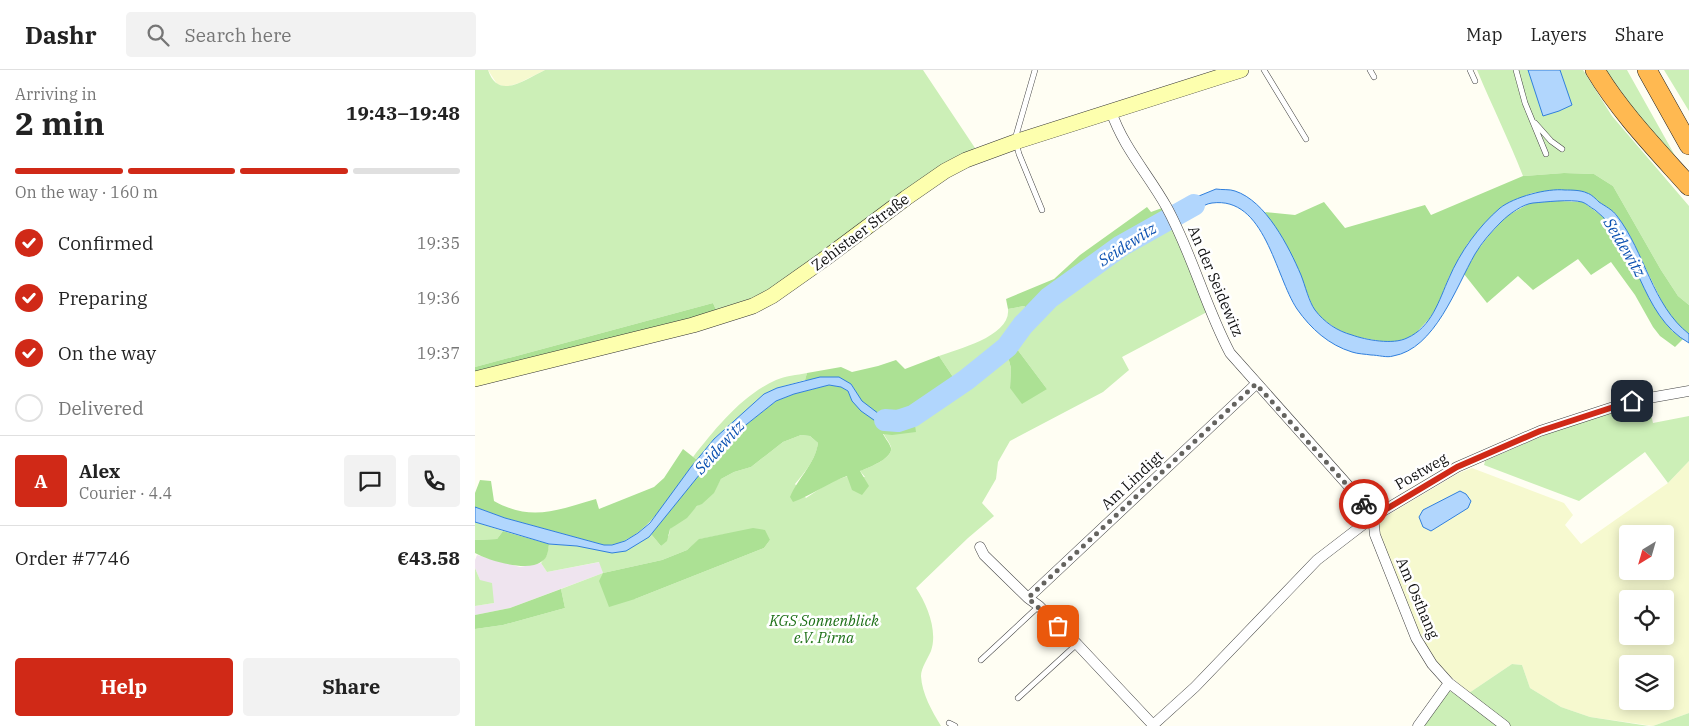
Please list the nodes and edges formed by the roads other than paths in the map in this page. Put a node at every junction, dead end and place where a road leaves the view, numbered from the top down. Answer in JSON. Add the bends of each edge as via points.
{"nodes":[{"id":1,"x":1035,"y":70,"type":"edge"},
{"id":2,"x":1241,"y":70,"type":"edge"},
{"id":3,"x":1264,"y":70,"type":"edge"},
{"id":4,"x":1370,"y":70,"type":"edge"},
{"id":5,"x":1470,"y":70,"type":"edge"},
{"id":6,"x":1516,"y":70,"type":"edge"},
{"id":7,"x":1595,"y":70,"type":"edge"},
{"id":8,"x":1648,"y":70,"type":"edge"},
{"id":9,"x":1374,"y":77,"type":"dead end"},
{"id":10,"x":1475,"y":81,"type":"dead end"},
{"id":11,"x":1111,"y":111,"type":"junction"},
{"id":12,"x":1533,"y":121,"type":"junction"},
{"id":13,"x":1689,"y":131,"type":"edge"},
{"id":14,"x":1306,"y":139,"type":"dead end"},
{"id":15,"x":1015,"y":142,"type":"junction"},
{"id":16,"x":1689,"y":145,"type":"edge"},
{"id":17,"x":1562,"y":149,"type":"dead end"},
{"id":18,"x":1546,"y":154,"type":"dead end"},
{"id":19,"x":1689,"y":186,"type":"edge"},
{"id":20,"x":1043,"y":210,"type":"dead end"},
{"id":21,"x":475,"y":379,"type":"edge"},
{"id":22,"x":1256,"y":384,"type":"junction"},
{"id":23,"x":1689,"y":391,"type":"edge"},
{"id":24,"x":1373,"y":517,"type":"junction"},
{"id":25,"x":981,"y":547,"type":"dead end"},
{"id":26,"x":1028,"y":598,"type":"junction"},
{"id":27,"x":1039,"y":606,"type":"junction"},
{"id":28,"x":1077,"y":644,"type":"junction"},
{"id":29,"x":981,"y":660,"type":"dead end"},
{"id":30,"x":1449,"y":683,"type":"junction"},
{"id":31,"x":1018,"y":698,"type":"dead end"},
{"id":32,"x":949,"y":723,"type":"dead end"},
{"id":33,"x":955,"y":726,"type":"edge"},
{"id":34,"x":1152,"y":726,"type":"edge"},
{"id":35,"x":1418,"y":726,"type":"edge"},
{"id":36,"x":1505,"y":726,"type":"edge"}],
"edges":[{"from":1,"to":15,"type":"lane"},
{"from":2,"to":11,"type":"main road","name":"Zehistaer Straße"},
{"from":3,"to":14,"type":"lane"},
{"from":4,"to":9,"type":"lane"},
{"from":5,"to":10,"type":"lane"},
{"from":6,"to":12,"type":"lane"},
{"from":7,"to":19,"type":"highway"},
{"from":8,"to":13,"type":"highway"},
{"from":8,"to":16,"type":"highway"},
{"from":11,"to":15,"type":"main road","name":"Zehistaer Straße"},
{"from":11,"to":22,"type":"street","name":"An der Seidewitz","via":[[1121,137],[1175,224],[1218,331],[1230,353]]},
{"from":12,"to":17,"type":"lane"},
{"from":12,"to":18,"type":"lane"},
{"from":15,"to":20,"type":"lane"},
{"from":15,"to":21,"type":"main road","name":"Zehistaer Straße","via":[[945,171],[772,296],[753,306]]},
{"from":22,"to":24,"type":"street","name":"An der Seidewitz"},
{"from":22,"to":26,"type":"street","name":"Am Lindigt"},
{"from":23,"to":24,"type":"street","name":"Postweg","via":[[1632,401],[1540,431],[1457,467]]},
{"from":24,"to":30,"type":"street","name":"Am Osthang","via":[[1375,535],[1416,638]]},
{"from":24,"to":34,"type":"street","name":"Postweg","via":[[1317,560],[1195,688]]},
{"from":25,"to":26,"type":"street"},
{"from":26,"to":27,"type":"street"},
{"from":27,"to":28,"type":"street"},
{"from":27,"to":29,"type":"lane"},
{"from":28,"to":31,"type":"lane"},
{"from":28,"to":34,"type":"street"},
{"from":30,"to":35,"type":"street"},
{"from":30,"to":36,"type":"street","name":"Am Osthang"},
{"from":32,"to":33,"type":"lane"}]}
